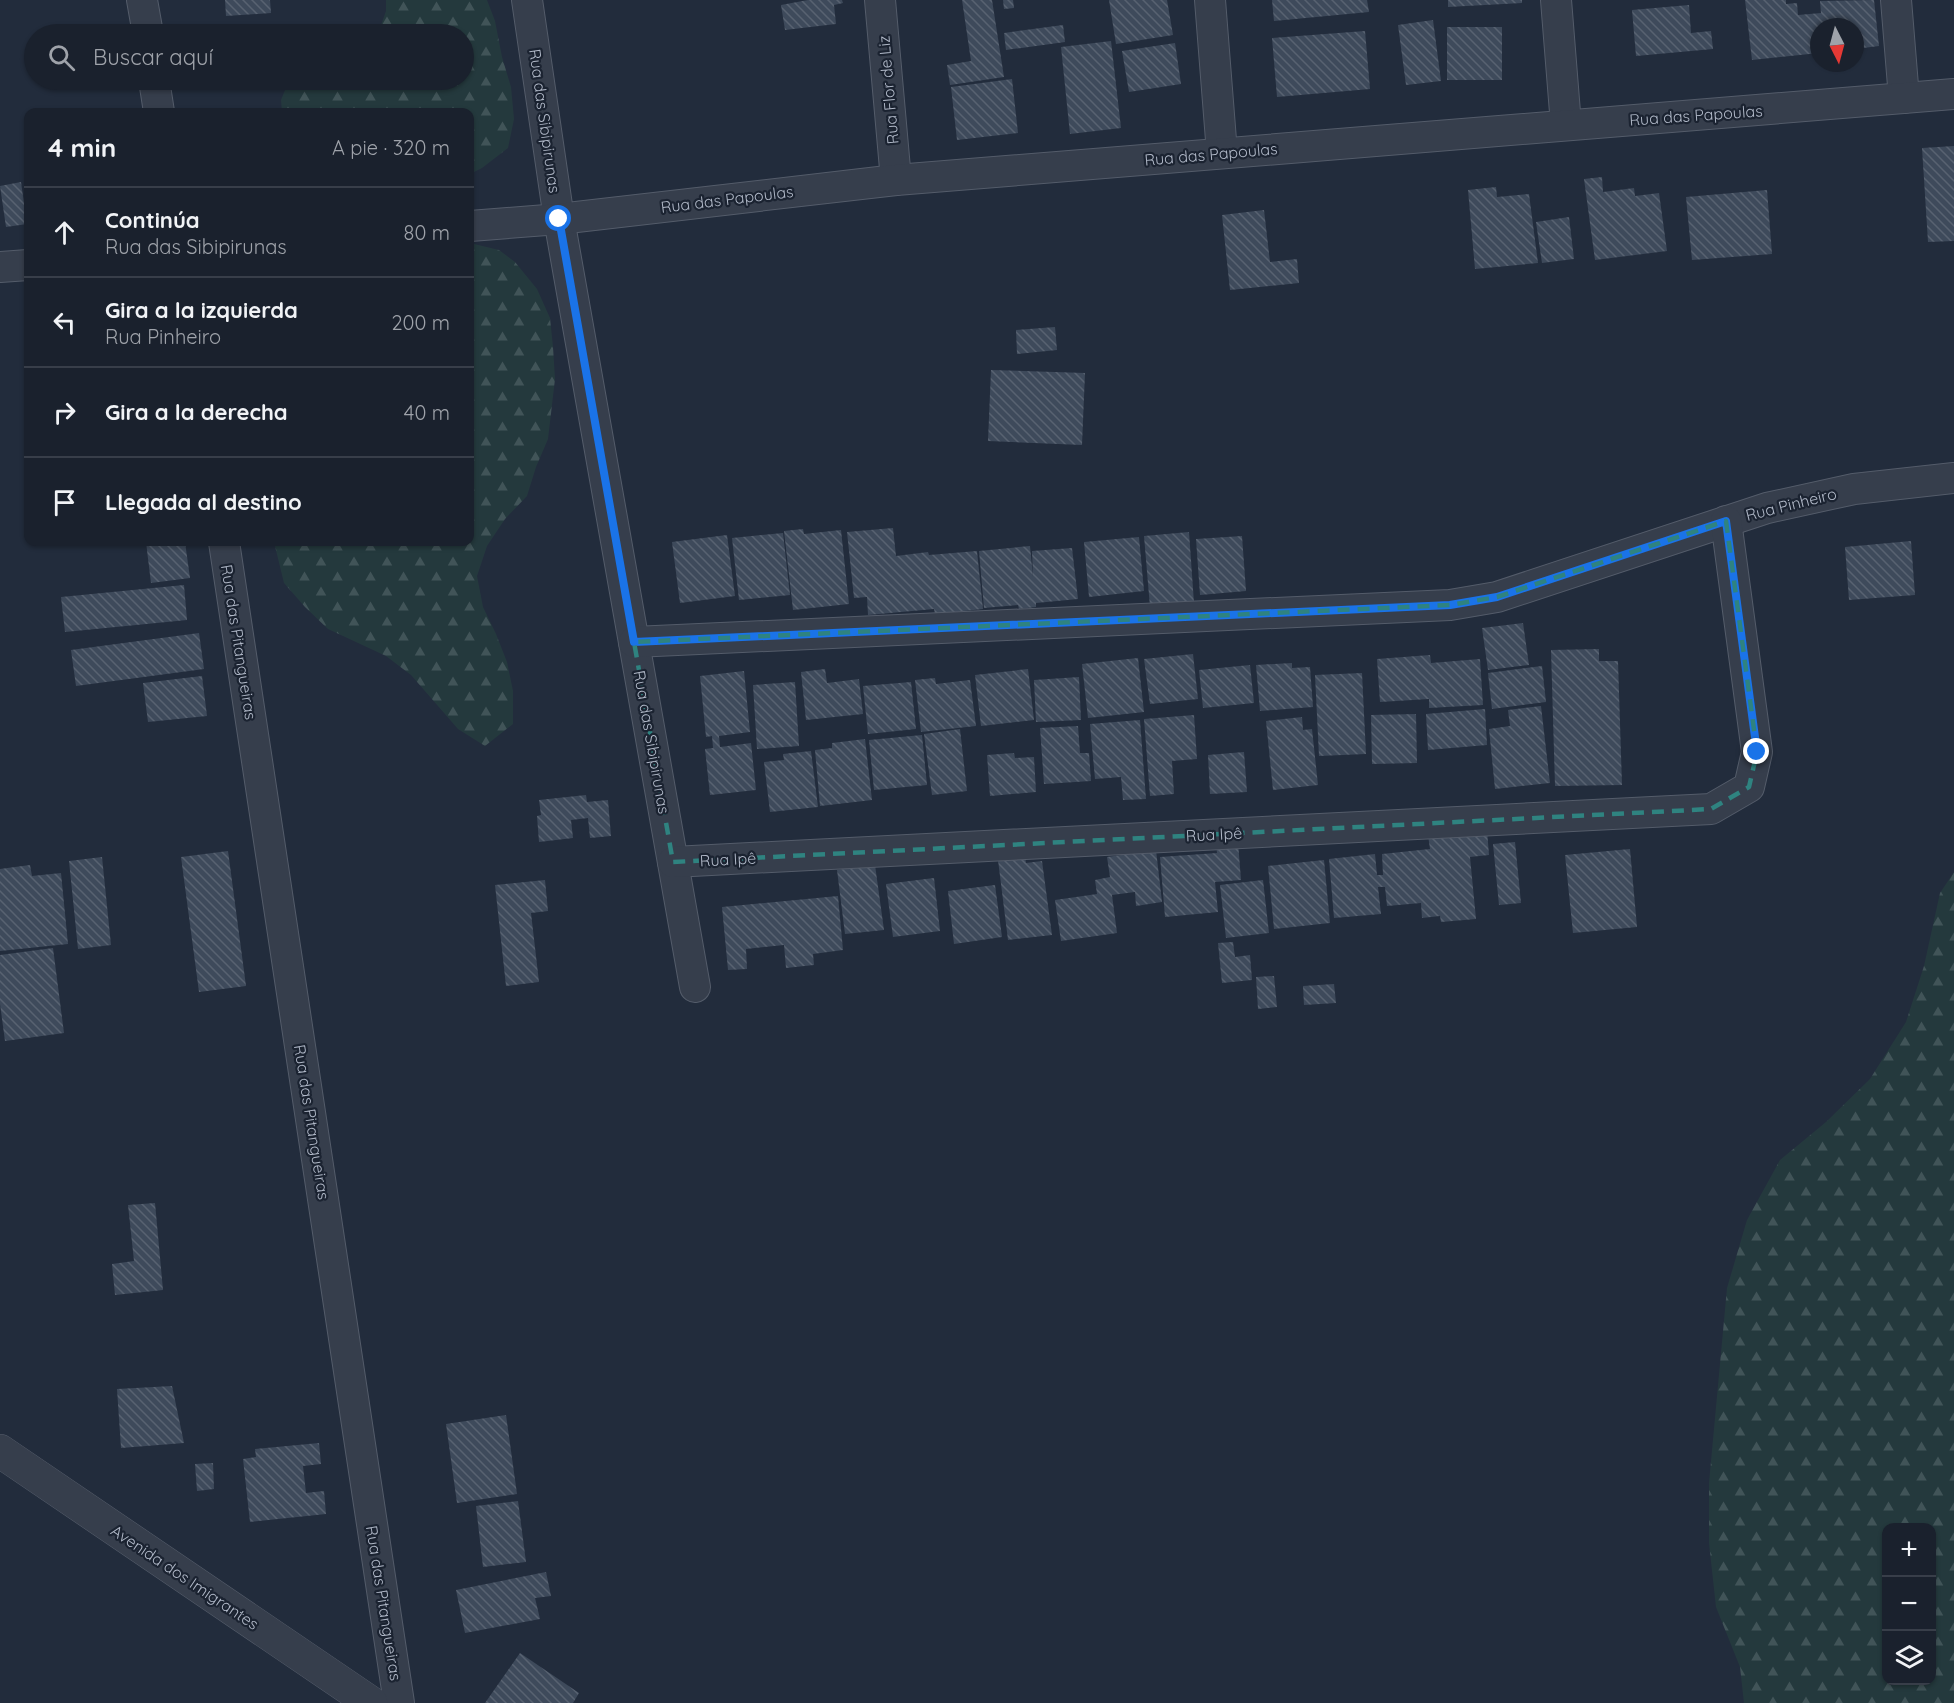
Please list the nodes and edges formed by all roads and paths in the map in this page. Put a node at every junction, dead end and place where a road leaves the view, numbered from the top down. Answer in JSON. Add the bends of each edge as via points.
{"nodes":[{"id":1,"x":142,"y":0,"type":"edge"},
{"id":2,"x":527,"y":0,"type":"edge"},
{"id":3,"x":880,"y":0,"type":"edge"},
{"id":4,"x":1210,"y":0,"type":"edge"},
{"id":5,"x":1556,"y":0,"type":"edge"},
{"id":6,"x":1896,"y":0,"type":"edge"},
{"id":7,"x":146,"y":24,"type":"edge"},
{"id":8,"x":156,"y":90,"type":"edge"},
{"id":9,"x":1954,"y":94,"type":"edge"},
{"id":10,"x":1904,"y":98,"type":"junction"},
{"id":11,"x":158,"y":108,"type":"edge"},
{"id":12,"x":1566,"y":125,"type":"junction"},
{"id":13,"x":1222,"y":153,"type":"junction"},
{"id":14,"x":896,"y":180,"type":"junction"},
{"id":15,"x":559,"y":219,"type":"junction"},
{"id":16,"x":474,"y":226,"type":"edge"},
{"id":17,"x":24,"y":265,"type":"edge"},
{"id":18,"x":0,"y":267,"type":"edge"},
{"id":19,"x":1954,"y":478,"type":"edge"},
{"id":20,"x":1726,"y":521,"type":"junction"},
{"id":21,"x":225,"y":546,"type":"edge"},
{"id":22,"x":634,"y":642,"type":"junction"},
{"id":23,"x":673,"y":862,"type":"junction"},
{"id":24,"x":695,"y":987,"type":"dead end"},
{"id":25,"x":0,"y":1450,"type":"edge"},
{"id":26,"x":371,"y":1703,"type":"edge"},
{"id":27,"x":399,"y":1703,"type":"edge"}],
"edges":[{"from":1,"to":7,"type":"street"},
{"from":2,"to":15,"type":"street","name":"Rua das Sibipirunas"},
{"from":3,"to":14,"type":"street","name":"Rua Flor de Liz"},
{"from":4,"to":13,"type":"street"},
{"from":5,"to":12,"type":"street"},
{"from":6,"to":10,"type":"street"},
{"from":8,"to":11,"type":"street"},
{"from":9,"to":10,"type":"street","name":"Rua das Papoulas"},
{"from":10,"to":12,"type":"street","name":"Rua das Papoulas"},
{"from":12,"to":13,"type":"street","name":"Rua das Papoulas"},
{"from":13,"to":14,"type":"street","name":"Rua das Papoulas"},
{"from":14,"to":15,"type":"street","name":"Rua das Papoulas"},
{"from":15,"to":16,"type":"street","name":"Rua das Papoulas"},
{"from":15,"to":22,"type":"street","name":"Rua das Sibipirunas"},
{"from":17,"to":18,"type":"street"},
{"from":19,"to":20,"type":"street","name":"Rua Pinheiro","via":[[1854,489]]},
{"from":20,"to":22,"type":"street","name":"Rua Pinheiro","via":[[1497,597],[1450,605]]},
{"from":20,"to":23,"type":"street","name":"Rua Ipê","via":[[1757,752],[1749,788],[1711,809]]},
{"from":21,"to":27,"type":"street","name":"Rua das Pitangueiras"},
{"from":22,"to":23,"type":"street","name":"Rua das Sibipirunas"},
{"from":23,"to":24,"type":"street","name":"Rua das Sibipirunas"},
{"from":25,"to":26,"type":"street","name":"Avenida dos Imigrantes"}]}
